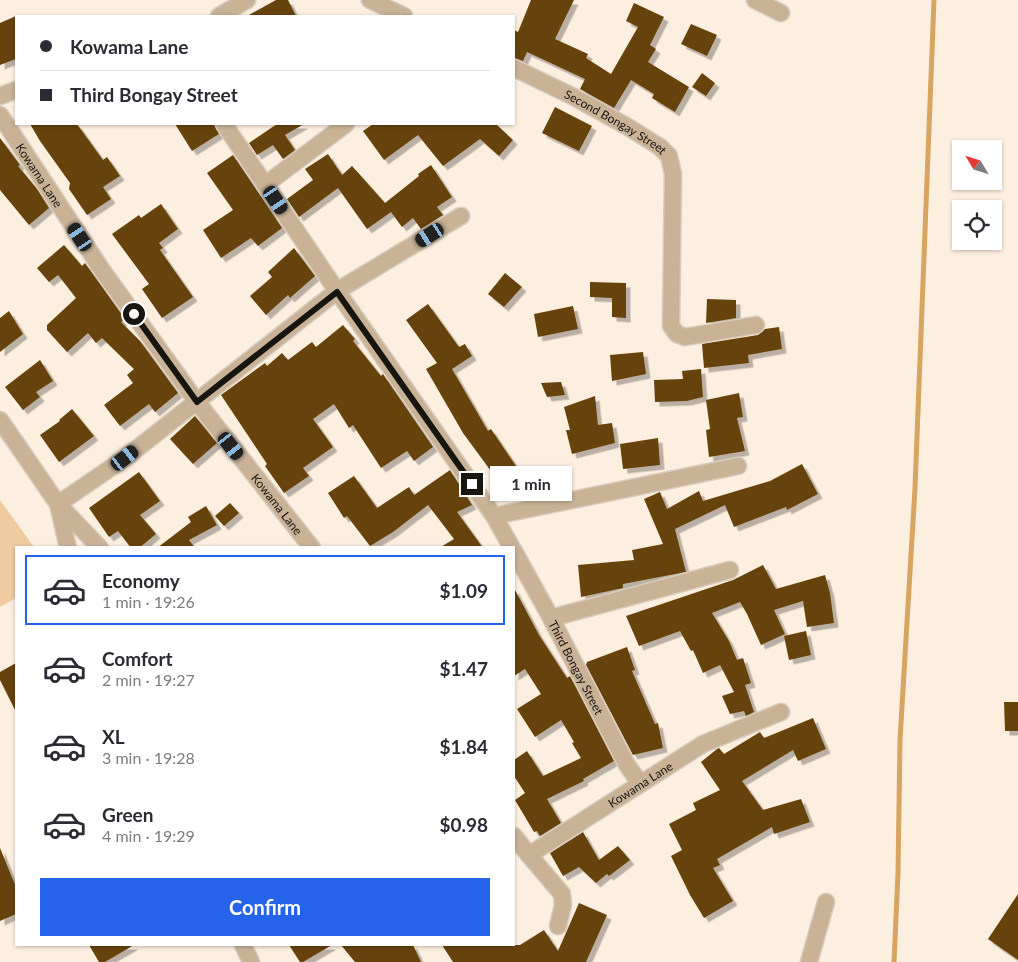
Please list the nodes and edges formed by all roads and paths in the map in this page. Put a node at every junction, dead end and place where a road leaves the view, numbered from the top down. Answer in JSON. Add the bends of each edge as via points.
{"nodes":[{"id":1,"x":247,"y":0,"type":"edge"},
{"id":2,"x":370,"y":0,"type":"edge"},
{"id":3,"x":755,"y":0,"type":"edge"},
{"id":4,"x":781,"y":13,"type":"dead end"},
{"id":5,"x":221,"y":15,"type":"edge"},
{"id":6,"x":402,"y":15,"type":"edge"},
{"id":7,"x":515,"y":68,"type":"edge"},
{"id":8,"x":15,"y":90,"type":"edge"},
{"id":9,"x":0,"y":96,"type":"edge"},
{"id":10,"x":0,"y":115,"type":"edge"},
{"id":11,"x":225,"y":125,"type":"edge"},
{"id":12,"x":345,"y":125,"type":"edge"},
{"id":13,"x":265,"y":185,"type":"junction"},
{"id":14,"x":461,"y":216,"type":"dead end"},
{"id":15,"x":337,"y":292,"type":"junction"},
{"id":16,"x":756,"y":325,"type":"dead end"},
{"id":17,"x":197,"y":402,"type":"junction"},
{"id":18,"x":0,"y":420,"type":"edge"},
{"id":19,"x":738,"y":466,"type":"dead end"},
{"id":20,"x":58,"y":504,"type":"junction"},
{"id":21,"x":494,"y":516,"type":"junction"},
{"id":22,"x":68,"y":546,"type":"edge"},
{"id":23,"x":98,"y":546,"type":"edge"},
{"id":24,"x":310,"y":546,"type":"edge"},
{"id":25,"x":511,"y":546,"type":"edge"},
{"id":26,"x":515,"y":553,"type":"edge"},
{"id":27,"x":730,"y":570,"type":"dead end"},
{"id":28,"x":551,"y":618,"type":"junction"},
{"id":29,"x":781,"y":712,"type":"dead end"},
{"id":30,"x":640,"y":783,"type":"junction"},
{"id":31,"x":515,"y":837,"type":"edge"},
{"id":32,"x":529,"y":855,"type":"junction"},
{"id":33,"x":826,"y":902,"type":"dead end"},
{"id":34,"x":558,"y":926,"type":"dead end"},
{"id":35,"x":243,"y":946,"type":"edge"},
{"id":36,"x":251,"y":962,"type":"edge"},
{"id":37,"x":810,"y":962,"type":"edge"}],
"edges":[{"from":1,"to":5,"type":"street"},
{"from":2,"to":6,"type":"street"},
{"from":3,"to":4,"type":"street"},
{"from":7,"to":16,"type":"street","name":"Second Bongay Street","via":[[628,127],[670,156],[673,174],[671,326],[677,334],[685,337]]},
{"from":8,"to":9,"type":"street"},
{"from":10,"to":17,"type":"street","name":"Kowama Lane","via":[[102,270]]},
{"from":11,"to":13,"type":"street"},
{"from":12,"to":13,"type":"street"},
{"from":13,"to":15,"type":"street"},
{"from":14,"to":15,"type":"street"},
{"from":15,"to":17,"type":"street"},
{"from":15,"to":21,"type":"street"},
{"from":17,"to":20,"type":"street","via":[[125,458]]},
{"from":17,"to":24,"type":"street","name":"Kowama Lane"},
{"from":18,"to":20,"type":"street"},
{"from":19,"to":21,"type":"street"},
{"from":20,"to":22,"type":"street"},
{"from":20,"to":23,"type":"street"},
{"from":21,"to":25,"type":"street"},
{"from":26,"to":28,"type":"street","name":"Third Bongay Street"},
{"from":27,"to":28,"type":"street"},
{"from":28,"to":30,"type":"street","name":"Third Bongay Street","via":[[626,765]]},
{"from":29,"to":30,"type":"street","name":"Kowama Lane","via":[[704,744]]},
{"from":30,"to":32,"type":"street","name":"Kowama Lane"},
{"from":31,"to":32,"type":"street"},
{"from":32,"to":34,"type":"street","via":[[562,894]]},
{"from":33,"to":37,"type":"street"},
{"from":35,"to":36,"type":"street"}]}
